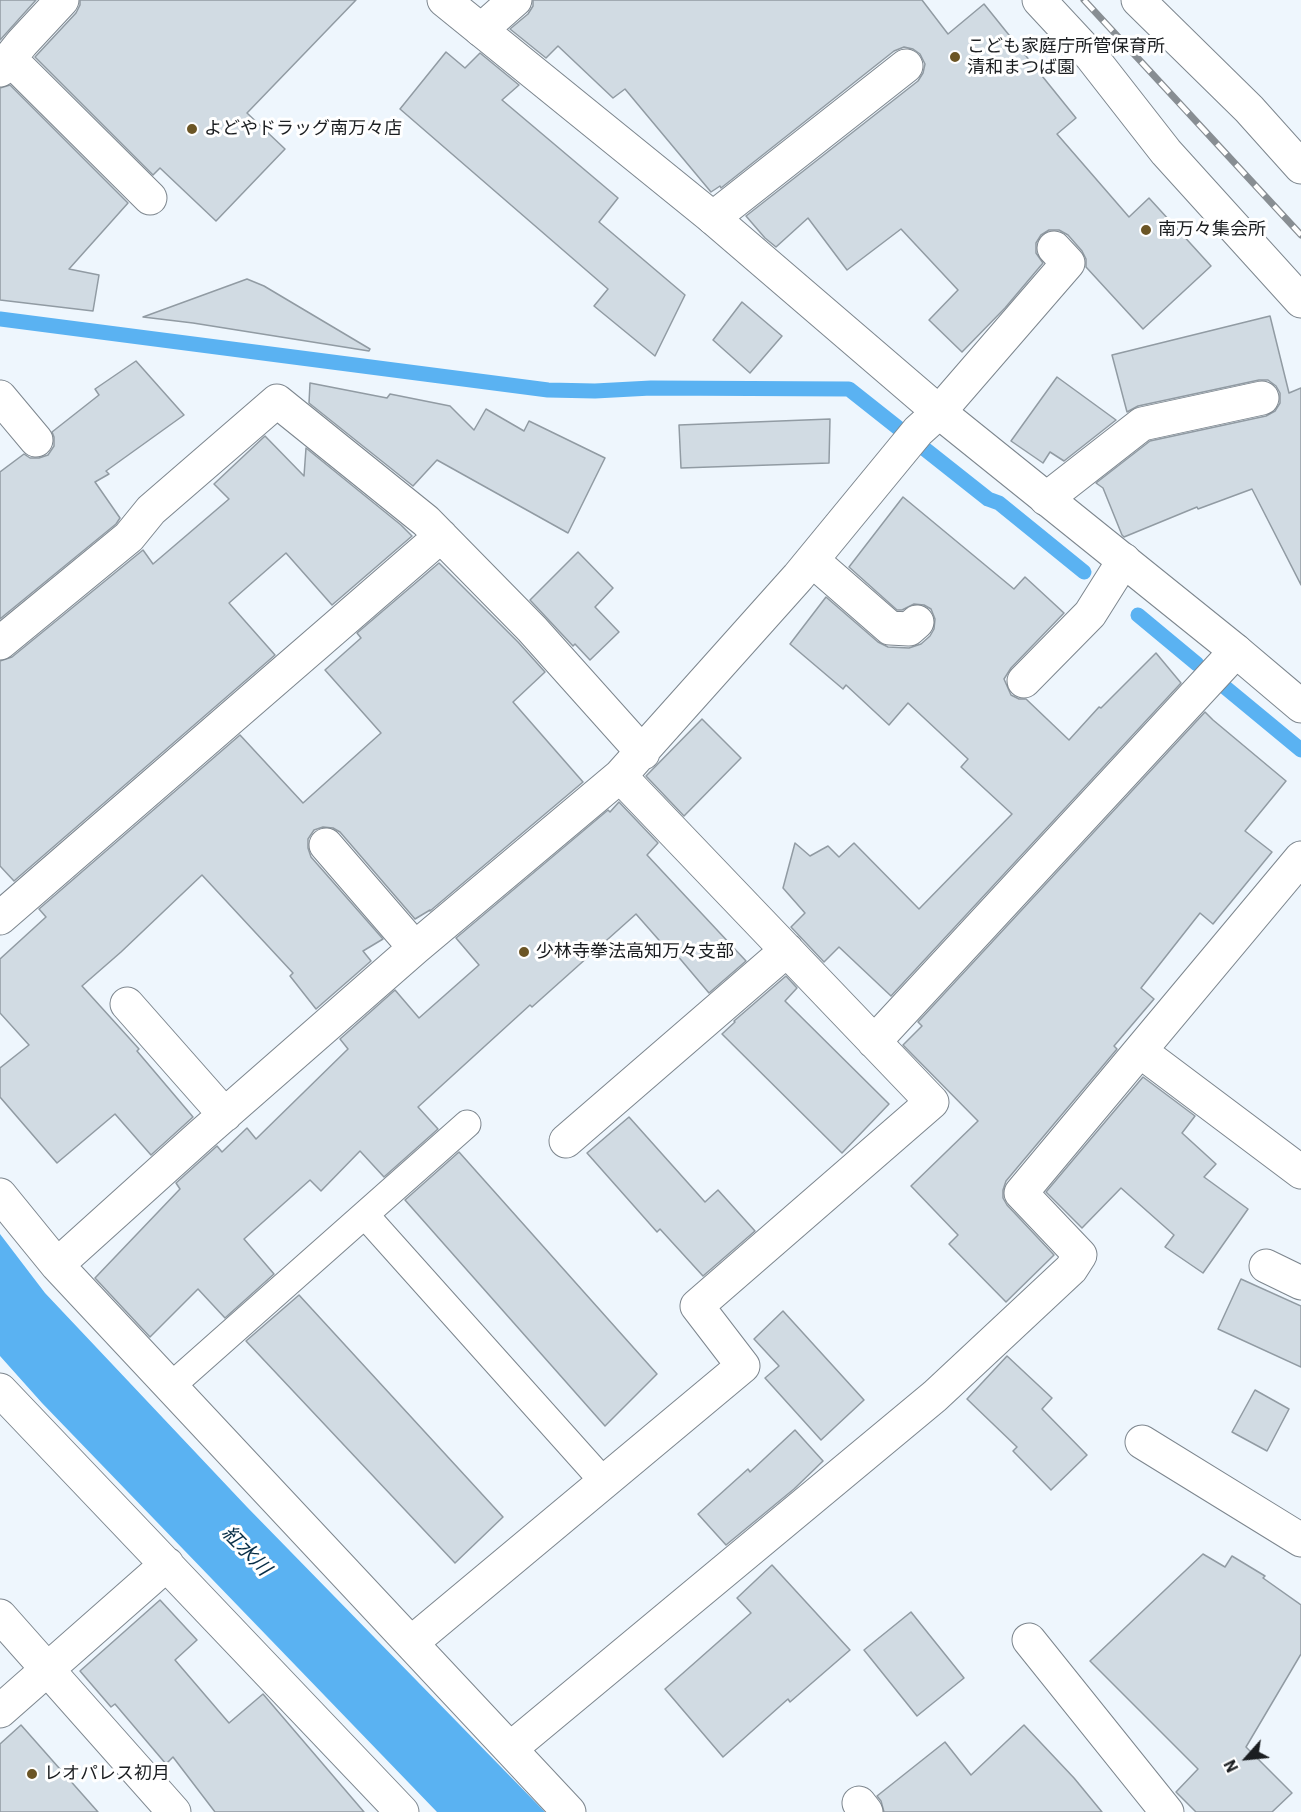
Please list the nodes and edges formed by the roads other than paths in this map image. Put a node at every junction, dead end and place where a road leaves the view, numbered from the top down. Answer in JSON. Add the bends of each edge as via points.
{"nodes":[{"id":1,"x":63,"y":0,"type":"edge"},
{"id":2,"x":444,"y":0,"type":"edge"},
{"id":3,"x":515,"y":0,"type":"edge"},
{"id":4,"x":1040,"y":0,"type":"edge"},
{"id":5,"x":1138,"y":0,"type":"edge"},
{"id":6,"x":481,"y":30,"type":"junction"},
{"id":7,"x":5,"y":64,"type":"edge"},
{"id":8,"x":906,"y":66,"type":"dead end"},
{"id":9,"x":1301,"y":166,"type":"edge"},
{"id":10,"x":150,"y":198,"type":"dead end"},
{"id":11,"x":713,"y":218,"type":"junction"},
{"id":12,"x":1054,"y":248,"type":"dead end"},
{"id":13,"x":1301,"y":301,"type":"edge"},
{"id":14,"x":0,"y":397,"type":"edge"},
{"id":15,"x":1262,"y":398,"type":"dead end"},
{"id":16,"x":919,"y":432,"type":"junction"},
{"id":17,"x":36,"y":440,"type":"dead end"},
{"id":18,"x":1046,"y":499,"type":"junction"},
{"id":19,"x":441,"y":536,"type":"junction"},
{"id":20,"x":812,"y":560,"type":"junction"},
{"id":21,"x":1124,"y":560,"type":"junction"},
{"id":22,"x":917,"y":622,"type":"dead end"},
{"id":23,"x":0,"y":643,"type":"edge"},
{"id":24,"x":1236,"y":651,"type":"junction"},
{"id":25,"x":1024,"y":681,"type":"dead end"},
{"id":26,"x":1301,"y":706,"type":"edge"},
{"id":27,"x":643,"y":753,"type":"junction"},
{"id":28,"x":620,"y":776,"type":"junction"},
{"id":29,"x":326,"y":845,"type":"dead end"},
{"id":30,"x":1301,"y":858,"type":"edge"},
{"id":31,"x":0,"y":918,"type":"edge"},
{"id":32,"x":415,"y":948,"type":"junction"},
{"id":33,"x":787,"y":950,"type":"junction"},
{"id":34,"x":127,"y":1004,"type":"dead end"},
{"id":35,"x":874,"y":1042,"type":"junction"},
{"id":36,"x":1140,"y":1050,"type":"junction"},
{"id":37,"x":225,"y":1115,"type":"junction"},
{"id":38,"x":467,"y":1124,"type":"dead end"},
{"id":39,"x":566,"y":1141,"type":"dead end"},
{"id":40,"x":1301,"y":1172,"type":"edge"},
{"id":41,"x":0,"y":1196,"type":"edge"},
{"id":42,"x":365,"y":1215,"type":"junction"},
{"id":43,"x":57,"y":1265,"type":"junction"},
{"id":44,"x":1266,"y":1266,"type":"dead end"},
{"id":45,"x":1301,"y":1282,"type":"edge"},
{"id":46,"x":170,"y":1387,"type":"junction"},
{"id":47,"x":0,"y":1390,"type":"edge"},
{"id":48,"x":1142,"y":1442,"type":"dead end"},
{"id":49,"x":604,"y":1482,"type":"junction"},
{"id":50,"x":1301,"y":1540,"type":"edge"},
{"id":51,"x":167,"y":1564,"type":"junction"},
{"id":52,"x":0,"y":1616,"type":"edge"},
{"id":53,"x":1029,"y":1640,"type":"dead end"},
{"id":54,"x":411,"y":1643,"type":"junction"},
{"id":55,"x":48,"y":1668,"type":"junction"},
{"id":56,"x":0,"y":1711,"type":"edge"},
{"id":57,"x":510,"y":1749,"type":"junction"},
{"id":58,"x":174,"y":1812,"type":"edge"},
{"id":59,"x":402,"y":1812,"type":"edge"},
{"id":60,"x":569,"y":1812,"type":"edge"},
{"id":61,"x":1167,"y":1812,"type":"edge"}],
"edges":[{"from":1,"to":7,"type":"street"},
{"from":2,"to":6,"type":"street"},
{"from":3,"to":6,"type":"street"},
{"from":4,"to":13,"type":"street","via":[[1091,56],[1166,152]]},
{"from":5,"to":9,"type":"street"},
{"from":6,"to":11,"type":"street"},
{"from":7,"to":10,"type":"street"},
{"from":8,"to":11,"type":"street"},
{"from":11,"to":16,"type":"street"},
{"from":12,"to":16,"type":"street","via":[[1068,263]]},
{"from":14,"to":17,"type":"street"},
{"from":15,"to":18,"type":"street","via":[[1142,424]]},
{"from":16,"to":18,"type":"street"},
{"from":16,"to":20,"type":"street"},
{"from":18,"to":21,"type":"street"},
{"from":19,"to":23,"type":"street","via":[[277,401],[151,510],[129,537]]},
{"from":19,"to":27,"type":"street","via":[[532,629]]},
{"from":19,"to":31,"type":"street"},
{"from":20,"to":22,"type":"street","via":[[890,628],[909,629]]},
{"from":20,"to":27,"type":"street"},
{"from":21,"to":24,"type":"street"},
{"from":21,"to":25,"type":"street","via":[[1090,614]]},
{"from":24,"to":26,"type":"street"},
{"from":24,"to":35,"type":"street"},
{"from":27,"to":28,"type":"street"},
{"from":28,"to":32,"type":"street"},
{"from":28,"to":33,"type":"street"},
{"from":29,"to":32,"type":"street"},
{"from":30,"to":36,"type":"street"},
{"from":32,"to":37,"type":"street"},
{"from":33,"to":35,"type":"street"},
{"from":33,"to":39,"type":"street"},
{"from":34,"to":37,"type":"street"},
{"from":35,"to":49,"type":"street","via":[[932,1102],[697,1305],[743,1366]]},
{"from":36,"to":40,"type":"street"},
{"from":36,"to":57,"type":"street","via":[[1021,1193],[1080,1255],[1071,1269],[935,1396]]},
{"from":37,"to":43,"type":"street"},
{"from":38,"to":42,"type":"lane"},
{"from":41,"to":43,"type":"street"},
{"from":42,"to":46,"type":"lane"},
{"from":42,"to":49,"type":"lane"},
{"from":43,"to":46,"type":"street"},
{"from":44,"to":45,"type":"street"},
{"from":46,"to":54,"type":"street"},
{"from":47,"to":51,"type":"street"},
{"from":48,"to":50,"type":"street"},
{"from":49,"to":54,"type":"street"},
{"from":51,"to":55,"type":"street"},
{"from":51,"to":59,"type":"street"},
{"from":52,"to":55,"type":"street"},
{"from":53,"to":61,"type":"street"},
{"from":54,"to":57,"type":"street"},
{"from":55,"to":56,"type":"street"},
{"from":55,"to":58,"type":"street"},
{"from":57,"to":60,"type":"street"}]}
